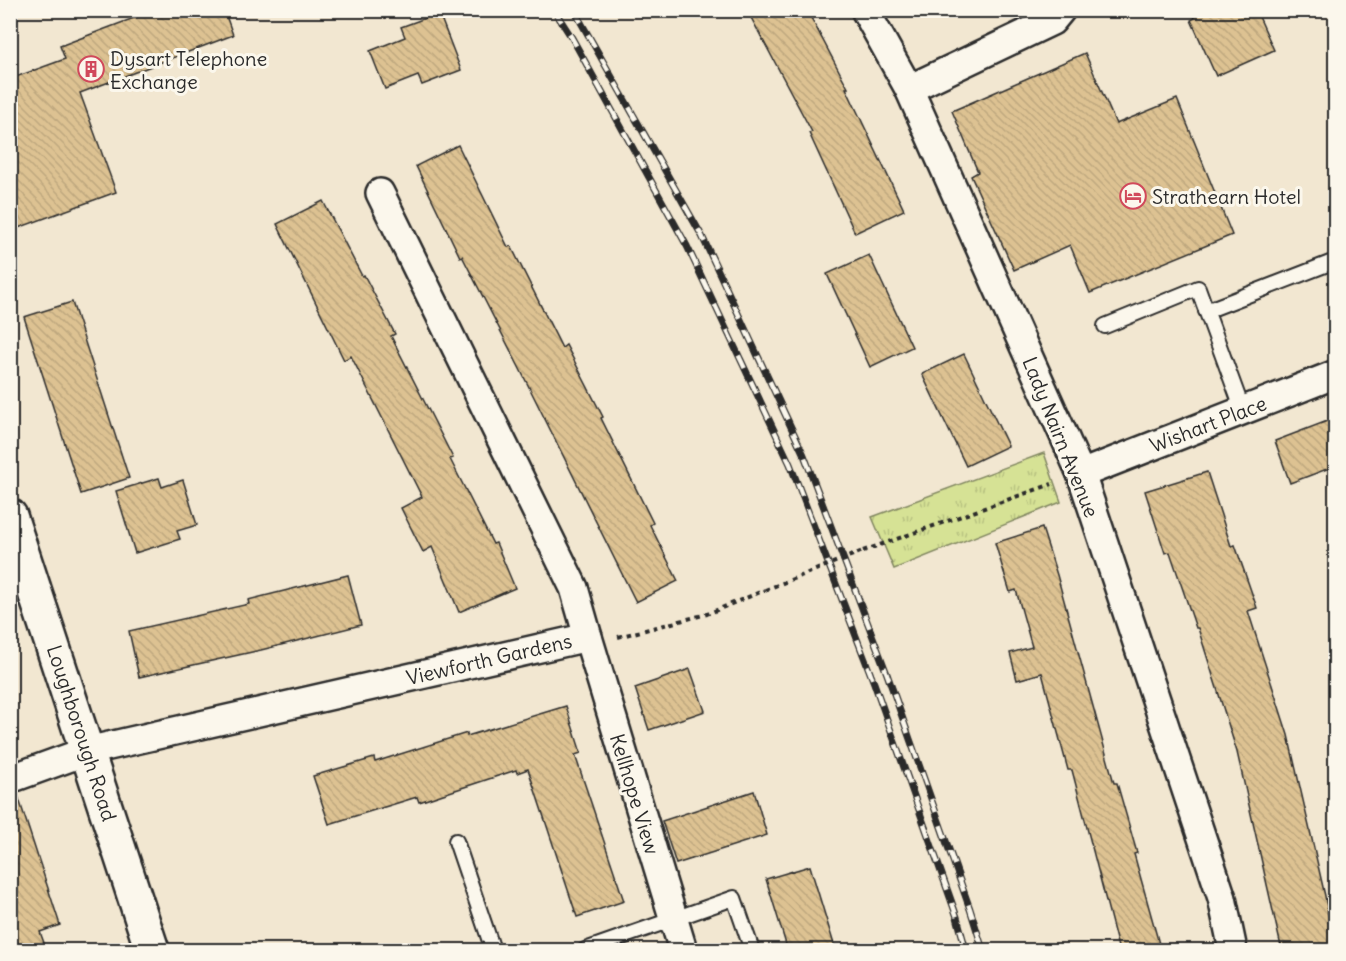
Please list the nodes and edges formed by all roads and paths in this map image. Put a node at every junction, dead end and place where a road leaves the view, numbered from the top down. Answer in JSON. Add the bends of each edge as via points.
{"nodes":[{"id":1,"x":865,"y":10,"type":"edge"},
{"id":2,"x":1061,"y":10,"type":"edge"},
{"id":3,"x":909,"y":89,"type":"junction"},
{"id":4,"x":380,"y":193,"type":"dead end"},
{"id":5,"x":1330,"y":263,"type":"dead end"},
{"id":6,"x":1206,"y":311,"type":"junction"},
{"id":7,"x":1105,"y":326,"type":"dead end"},
{"id":8,"x":1335,"y":374,"type":"edge"},
{"id":9,"x":1242,"y":411,"type":"junction"},
{"id":10,"x":1081,"y":474,"type":"junction"},
{"id":11,"x":10,"y":516,"type":"edge"},
{"id":12,"x":588,"y":637,"type":"junction"},
{"id":13,"x":87,"y":751,"type":"junction"},
{"id":14,"x":10,"y":779,"type":"edge"},
{"id":15,"x":456,"y":841,"type":"dead end"},
{"id":16,"x":673,"y":919,"type":"junction"},
{"id":17,"x":152,"y":951,"type":"edge"},
{"id":18,"x":493,"y":951,"type":"edge"},
{"id":19,"x":585,"y":951,"type":"edge"},
{"id":20,"x":683,"y":951,"type":"edge"},
{"id":21,"x":752,"y":951,"type":"edge"},
{"id":22,"x":1233,"y":951,"type":"edge"}],
"edges":[{"from":1,"to":3,"type":"street","name":"Lady Nairn Avenue"},
{"from":2,"to":3,"type":"street","via":[[1052,21]]},
{"from":3,"to":10,"type":"street","name":"Lady Nairn Avenue"},
{"from":4,"to":12,"type":"street","name":"Viewforth Gardens","via":[[574,588]]},
{"from":5,"to":6,"type":"lane"},
{"from":6,"to":7,"type":"lane","via":[[1198,288]]},
{"from":6,"to":9,"type":"lane"},
{"from":8,"to":9,"type":"street","name":"Wishart Place"},
{"from":9,"to":10,"type":"street","name":"Wishart Place"},
{"from":10,"to":12,"type":"path","bridge":true,"via":[[863,550],[696,617],[607,640]]},
{"from":10,"to":22,"type":"street","name":"Lady Nairn Avenue","via":[[1222,898]]},
{"from":11,"to":13,"type":"street","name":"Loughborough Road"},
{"from":12,"to":13,"type":"street","name":"Viewforth Gardens"},
{"from":12,"to":16,"type":"street","name":"Kellhope View"},
{"from":13,"to":14,"type":"street","name":"Viewforth Gardens"},
{"from":13,"to":17,"type":"street","name":"Loughborough Road"},
{"from":15,"to":18,"type":"lane"},
{"from":16,"to":19,"type":"lane"},
{"from":16,"to":20,"type":"street","name":"Kellhope View"},
{"from":16,"to":21,"type":"lane","via":[[734,898]]}]}
